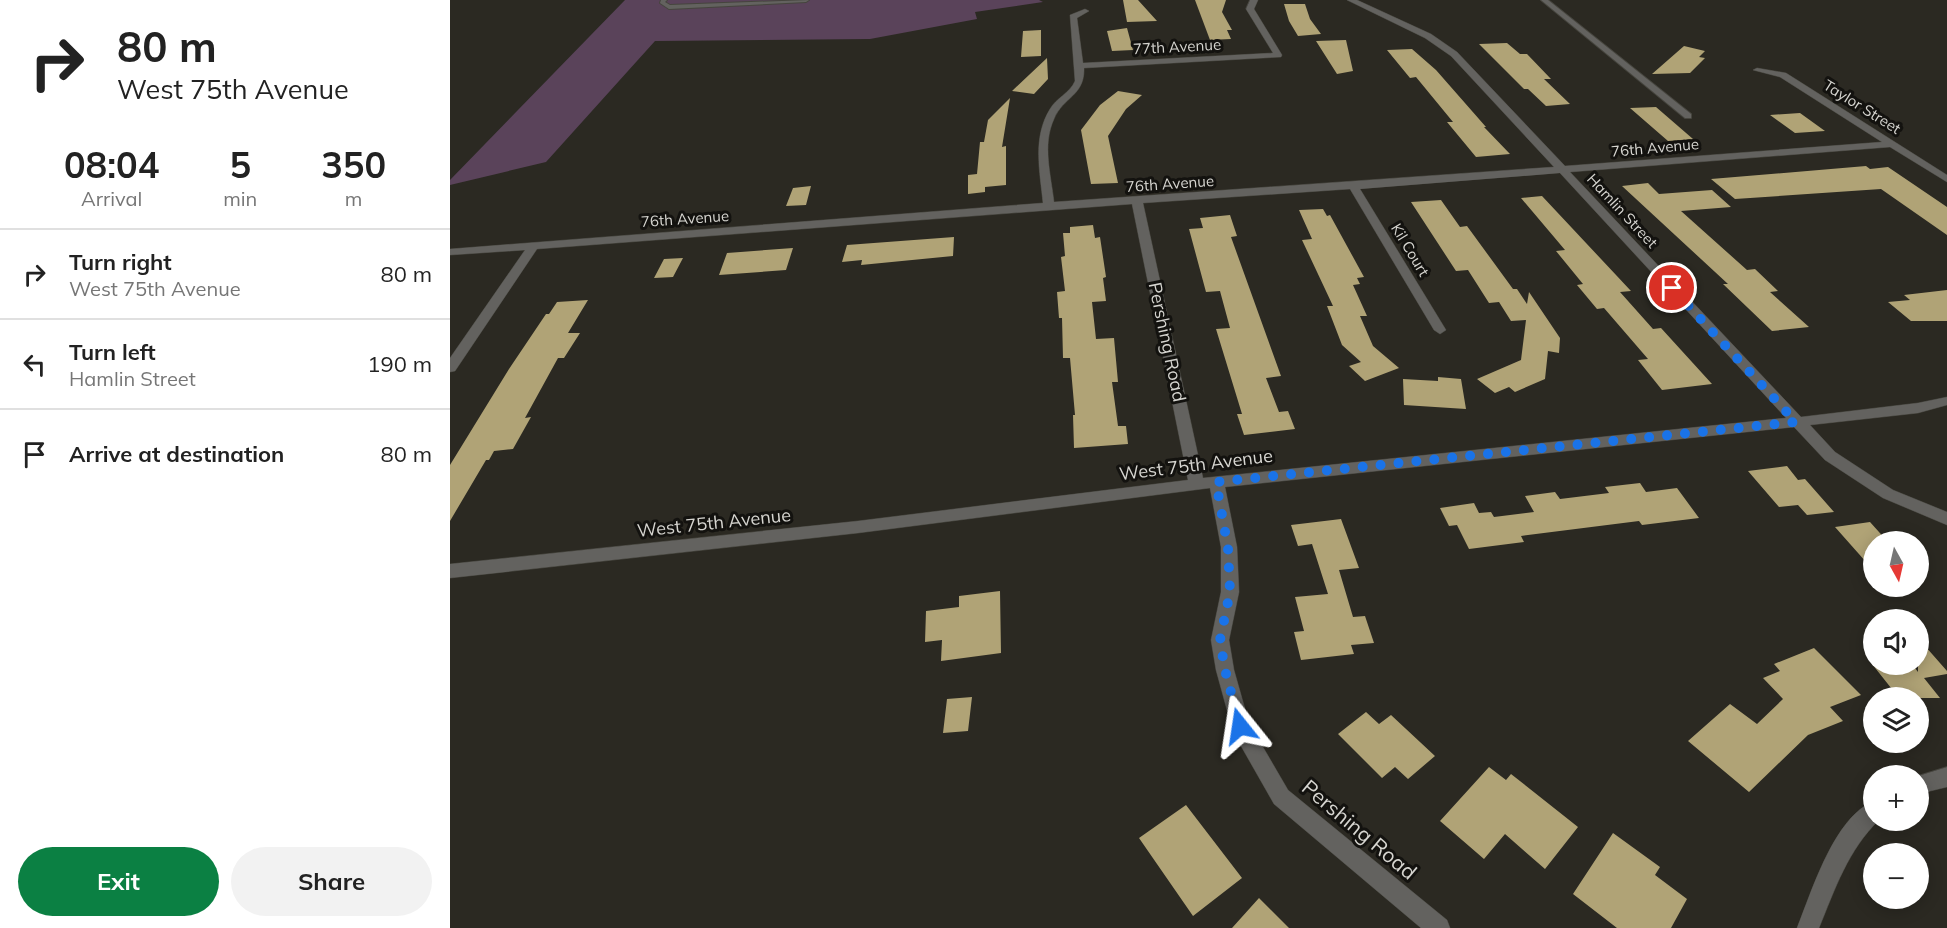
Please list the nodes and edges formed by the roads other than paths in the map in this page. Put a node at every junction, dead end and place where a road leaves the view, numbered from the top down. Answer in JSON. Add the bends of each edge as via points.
{"nodes":[{"id":1,"x":664,"y":0,"type":"edge"},
{"id":2,"x":806,"y":0,"type":"edge"},
{"id":3,"x":1254,"y":0,"type":"edge"},
{"id":4,"x":1351,"y":0,"type":"edge"},
{"id":5,"x":1544,"y":0,"type":"edge"},
{"id":6,"x":1085,"y":10,"type":"dead end"},
{"id":7,"x":1078,"y":66,"type":"junction"},
{"id":8,"x":1757,"y":70,"type":"dead end"},
{"id":9,"x":1688,"y":116,"type":"dead end"},
{"id":10,"x":1892,"y":144,"type":"junction"},
{"id":11,"x":1564,"y":170,"type":"junction"},
{"id":12,"x":1947,"y":179,"type":"edge"},
{"id":13,"x":1353,"y":186,"type":"junction"},
{"id":14,"x":1137,"y":201,"type":"junction"},
{"id":15,"x":1050,"y":206,"type":"junction"},
{"id":16,"x":533,"y":246,"type":"junction"},
{"id":17,"x":450,"y":252,"type":"edge"},
{"id":18,"x":1440,"y":330,"type":"dead end"},
{"id":19,"x":450,"y":368,"type":"edge"},
{"id":20,"x":1947,"y":401,"type":"edge"},
{"id":21,"x":1796,"y":422,"type":"junction"},
{"id":22,"x":1216,"y":482,"type":"junction"},
{"id":23,"x":1197,"y":484,"type":"junction"},
{"id":24,"x":1947,"y":519,"type":"edge"},
{"id":25,"x":450,"y":571,"type":"edge"},
{"id":26,"x":1947,"y":777,"type":"edge"},
{"id":27,"x":1929,"y":781,"type":"edge"},
{"id":28,"x":1863,"y":820,"type":"edge"},
{"id":29,"x":1439,"y":928,"type":"edge"},
{"id":30,"x":1808,"y":928,"type":"edge"}],
"edges":[{"from":1,"to":2,"type":"lane","via":[[669,7]]},
{"from":3,"to":7,"type":"street","name":"77th Avenue","via":[[1251,9],[1278,55]]},
{"from":4,"to":11,"type":"street","name":"Hamlin Street","via":[[1428,36],[1454,54]]},
{"from":5,"to":9,"type":"lane"},
{"from":6,"to":7,"type":"street","via":[[1073,17]]},
{"from":7,"to":15,"type":"street","via":[[1080,78],[1076,88],[1048,119],[1042,139]]},
{"from":8,"to":10,"type":"street","name":"Taylor Street","via":[[1783,75]]},
{"from":10,"to":11,"type":"street","name":"76th Avenue"},
{"from":10,"to":12,"type":"street","name":"Taylor Street"},
{"from":11,"to":13,"type":"street","name":"76th Avenue"},
{"from":11,"to":21,"type":"street","name":"Hamlin Street"},
{"from":13,"to":14,"type":"street","name":"76th Avenue"},
{"from":13,"to":18,"type":"street","name":"Kil Court"},
{"from":14,"to":15,"type":"street","name":"76th Avenue"},
{"from":14,"to":23,"type":"street","name":"Pershing Road"},
{"from":15,"to":16,"type":"street","name":"76th Avenue"},
{"from":16,"to":17,"type":"street","name":"76th Avenue"},
{"from":16,"to":19,"type":"street"},
{"from":20,"to":21,"type":"street","name":"West 75th Avenue"},
{"from":21,"to":22,"type":"street","name":"West 75th Avenue"},
{"from":21,"to":24,"type":"street","name":"Hamlin Street","via":[[1830,456],[1888,494]]},
{"from":22,"to":23,"type":"street","name":"West 75th Avenue"},
{"from":22,"to":29,"type":"street","name":"Pershing Road","via":[[1228,548],[1230,592],[1220,640],[1240,726],[1281,797]]},
{"from":23,"to":25,"type":"street","name":"West 75th Avenue","via":[[858,527]]},
{"from":26,"to":27,"type":"street"},
{"from":28,"to":30,"type":"street","via":[[1836,861]]}]}
